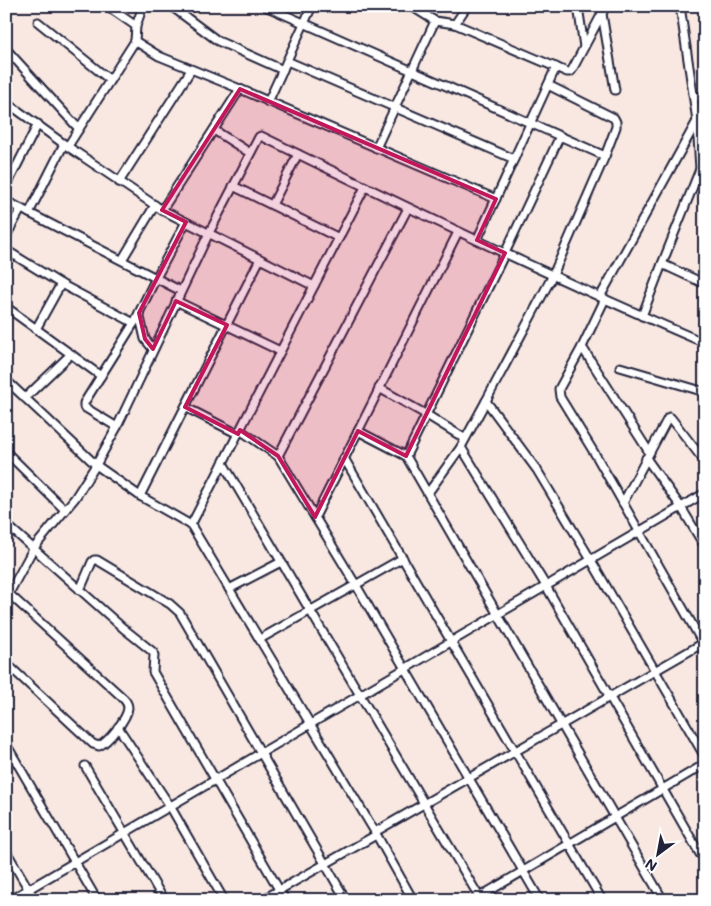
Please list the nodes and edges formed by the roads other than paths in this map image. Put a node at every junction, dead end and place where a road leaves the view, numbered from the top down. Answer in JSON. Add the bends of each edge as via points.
{"nodes":[{"id":1,"x":107,"y":6,"type":"edge"},
{"id":2,"x":143,"y":6,"type":"edge"},
{"id":3,"x":171,"y":6,"type":"edge"},
{"id":4,"x":265,"y":6,"type":"edge"},
{"id":5,"x":312,"y":6,"type":"edge"},
{"id":6,"x":411,"y":6,"type":"edge"},
{"id":7,"x":467,"y":6,"type":"edge"},
{"id":8,"x":578,"y":6,"type":"edge"},
{"id":9,"x":606,"y":6,"type":"edge"},
{"id":10,"x":680,"y":6,"type":"edge"},
{"id":11,"x":602,"y":14,"type":"junction"},
{"id":12,"x":435,"y":20,"type":"junction"},
{"id":13,"x":38,"y":22,"type":"dead end"},
{"id":14,"x":304,"y":24,"type":"junction"},
{"id":15,"x":455,"y":24,"type":"junction"},
{"id":16,"x":136,"y":26,"type":"junction"},
{"id":17,"x":135,"y":41,"type":"junction"},
{"id":18,"x":584,"y":47,"type":"junction"},
{"id":19,"x":6,"y":49,"type":"edge"},
{"id":20,"x":287,"y":62,"type":"junction"},
{"id":21,"x":556,"y":68,"type":"junction"},
{"id":22,"x":191,"y":70,"type":"junction"},
{"id":23,"x":283,"y":70,"type":"junction"},
{"id":24,"x":412,"y":71,"type":"junction"},
{"id":25,"x":110,"y":80,"type":"junction"},
{"id":26,"x":548,"y":85,"type":"junction"},
{"id":27,"x":240,"y":90,"type":"junction"},
{"id":28,"x":616,"y":90,"type":"dead end"},
{"id":29,"x":694,"y":97,"type":"junction"},
{"id":30,"x":705,"y":97,"type":"edge"},
{"id":31,"x":6,"y":102,"type":"edge"},
{"id":32,"x":268,"y":102,"type":"junction"},
{"id":33,"x":394,"y":108,"type":"junction"},
{"id":34,"x":697,"y":121,"type":"junction"},
{"id":35,"x":530,"y":123,"type":"junction"},
{"id":36,"x":38,"y":124,"type":"junction"},
{"id":37,"x":79,"y":129,"type":"junction"},
{"id":38,"x":214,"y":130,"type":"junction"},
{"id":39,"x":560,"y":136,"type":"junction"},
{"id":40,"x":66,"y":145,"type":"junction"},
{"id":41,"x":376,"y":148,"type":"junction"},
{"id":42,"x":250,"y":152,"type":"junction"},
{"id":43,"x":298,"y":154,"type":"junction"},
{"id":44,"x":605,"y":156,"type":"junction"},
{"id":45,"x":514,"y":159,"type":"junction"},
{"id":46,"x":700,"y":169,"type":"junction"},
{"id":47,"x":119,"y":182,"type":"junction"},
{"id":48,"x":233,"y":186,"type":"junction"},
{"id":49,"x":6,"y":187,"type":"edge"},
{"id":50,"x":365,"y":188,"type":"junction"},
{"id":51,"x":705,"y":189,"type":"edge"},
{"id":52,"x":496,"y":199,"type":"junction"},
{"id":53,"x":6,"y":202,"type":"edge"},
{"id":54,"x":154,"y":205,"type":"junction"},
{"id":55,"x":272,"y":205,"type":"junction"},
{"id":56,"x":408,"y":208,"type":"junction"},
{"id":57,"x":21,"y":209,"type":"junction"},
{"id":58,"x":162,"y":210,"type":"junction"},
{"id":59,"x":29,"y":213,"type":"junction"},
{"id":60,"x":186,"y":222,"type":"junction"},
{"id":61,"x":458,"y":232,"type":"junction"},
{"id":62,"x":209,"y":233,"type":"junction"},
{"id":63,"x":6,"y":236,"type":"edge"},
{"id":64,"x":339,"y":238,"type":"junction"},
{"id":65,"x":477,"y":240,"type":"junction"},
{"id":66,"x":6,"y":250,"type":"edge"},
{"id":67,"x":505,"y":253,"type":"junction"},
{"id":68,"x":260,"y":259,"type":"junction"},
{"id":69,"x":122,"y":260,"type":"junction"},
{"id":70,"x":662,"y":264,"type":"junction"},
{"id":71,"x":554,"y":275,"type":"junction"},
{"id":72,"x":156,"y":278,"type":"junction"},
{"id":73,"x":61,"y":284,"type":"junction"},
{"id":74,"x":705,"y":284,"type":"edge"},
{"id":75,"x":314,"y":286,"type":"junction"},
{"id":76,"x":181,"y":291,"type":"junction"},
{"id":77,"x":602,"y":298,"type":"junction"},
{"id":78,"x":176,"y":301,"type":"junction"},
{"id":79,"x":6,"y":307,"type":"edge"},
{"id":80,"x":139,"y":313,"type":"junction"},
{"id":81,"x":642,"y":316,"type":"junction"},
{"id":82,"x":134,"y":323,"type":"junction"},
{"id":83,"x":227,"y":325,"type":"junction"},
{"id":84,"x":36,"y":329,"type":"junction"},
{"id":85,"x":705,"y":343,"type":"edge"},
{"id":86,"x":582,"y":347,"type":"junction"},
{"id":87,"x":153,"y":349,"type":"junction"},
{"id":88,"x":280,"y":351,"type":"junction"},
{"id":89,"x":71,"y":354,"type":"junction"},
{"id":90,"x":620,"y":366,"type":"dead end"},
{"id":91,"x":101,"y":376,"type":"junction"},
{"id":92,"x":6,"y":380,"type":"edge"},
{"id":93,"x":379,"y":388,"type":"junction"},
{"id":94,"x":705,"y":392,"type":"edge"},
{"id":95,"x":25,"y":398,"type":"junction"},
{"id":96,"x":486,"y":401,"type":"junction"},
{"id":97,"x":185,"y":407,"type":"junction"},
{"id":98,"x":427,"y":415,"type":"junction"},
{"id":99,"x":117,"y":427,"type":"junction"},
{"id":100,"x":358,"y":431,"type":"junction"},
{"id":101,"x":239,"y":432,"type":"junction"},
{"id":102,"x":464,"y":438,"type":"junction"},
{"id":103,"x":461,"y":447,"type":"junction"},
{"id":104,"x":6,"y":452,"type":"edge"},
{"id":105,"x":648,"y":455,"type":"junction"},
{"id":106,"x":278,"y":456,"type":"junction"},
{"id":107,"x":406,"y":456,"type":"junction"},
{"id":108,"x":344,"y":458,"type":"junction"},
{"id":109,"x":705,"y":462,"type":"edge"},
{"id":110,"x":223,"y":463,"type":"junction"},
{"id":111,"x":96,"y":465,"type":"junction"},
{"id":112,"x":705,"y":493,"type":"edge"},
{"id":113,"x":428,"y":494,"type":"junction"},
{"id":114,"x":140,"y":496,"type":"junction"},
{"id":115,"x":623,"y":503,"type":"junction"},
{"id":116,"x":681,"y":507,"type":"junction"},
{"id":117,"x":65,"y":510,"type":"junction"},
{"id":118,"x":315,"y":517,"type":"junction"},
{"id":119,"x":6,"y":524,"type":"edge"},
{"id":120,"x":191,"y":525,"type":"junction"},
{"id":121,"x":639,"y":532,"type":"junction"},
{"id":122,"x":705,"y":546,"type":"edge"},
{"id":123,"x":33,"y":549,"type":"junction"},
{"id":124,"x":403,"y":558,"type":"junction"},
{"id":125,"x":591,"y":560,"type":"junction"},
{"id":126,"x":282,"y":562,"type":"junction"},
{"id":127,"x":356,"y":585,"type":"junction"},
{"id":128,"x":546,"y":586,"type":"junction"},
{"id":129,"x":229,"y":589,"type":"junction"},
{"id":130,"x":80,"y":590,"type":"junction"},
{"id":131,"x":7,"y":595,"type":"edge"},
{"id":132,"x":311,"y":610,"type":"junction"},
{"id":133,"x":498,"y":614,"type":"junction"},
{"id":134,"x":260,"y":639,"type":"junction"},
{"id":135,"x":451,"y":642,"type":"junction"},
{"id":136,"x":704,"y":644,"type":"edge"},
{"id":137,"x":6,"y":663,"type":"edge"},
{"id":138,"x":404,"y":669,"type":"junction"},
{"id":139,"x":655,"y":670,"type":"junction"},
{"id":140,"x":360,"y":695,"type":"junction"},
{"id":141,"x":610,"y":696,"type":"junction"},
{"id":142,"x":310,"y":724,"type":"junction"},
{"id":143,"x":561,"y":724,"type":"junction"},
{"id":144,"x":118,"y":727,"type":"junction"},
{"id":145,"x":6,"y":744,"type":"edge"},
{"id":146,"x":515,"y":751,"type":"junction"},
{"id":147,"x":261,"y":753,"type":"junction"},
{"id":148,"x":705,"y":757,"type":"edge"},
{"id":149,"x":705,"y":764,"type":"edge"},
{"id":150,"x":85,"y":766,"type":"dead end"},
{"id":151,"x":468,"y":777,"type":"junction"},
{"id":152,"x":216,"y":779,"type":"junction"},
{"id":153,"x":663,"y":788,"type":"junction"},
{"id":154,"x":424,"y":803,"type":"junction"},
{"id":155,"x":170,"y":806,"type":"junction"},
{"id":156,"x":615,"y":817,"type":"junction"},
{"id":157,"x":124,"y":833,"type":"junction"},
{"id":158,"x":375,"y":833,"type":"junction"},
{"id":159,"x":570,"y":844,"type":"junction"},
{"id":160,"x":6,"y":851,"type":"edge"},
{"id":161,"x":705,"y":857,"type":"edge"},
{"id":162,"x":75,"y":862,"type":"junction"},
{"id":163,"x":325,"y":864,"type":"junction"},
{"id":164,"x":523,"y":871,"type":"junction"},
{"id":165,"x":29,"y":889,"type":"junction"},
{"id":166,"x":280,"y":890,"type":"junction"},
{"id":167,"x":478,"y":899,"type":"edge"},
{"id":168,"x":10,"y":900,"type":"edge"},
{"id":169,"x":35,"y":900,"type":"edge"},
{"id":170,"x":96,"y":900,"type":"edge"},
{"id":171,"x":164,"y":900,"type":"edge"},
{"id":172,"x":224,"y":900,"type":"edge"},
{"id":173,"x":262,"y":900,"type":"edge"},
{"id":174,"x":285,"y":900,"type":"edge"},
{"id":175,"x":346,"y":900,"type":"edge"},
{"id":176,"x":413,"y":900,"type":"edge"},
{"id":177,"x":540,"y":900,"type":"edge"},
{"id":178,"x":602,"y":900,"type":"edge"},
{"id":179,"x":664,"y":900,"type":"edge"}],
"edges":[{"from":1,"to":16,"type":"street"},
{"from":2,"to":16,"type":"street"},
{"from":3,"to":23,"type":"street","via":[[218,41]]},
{"from":4,"to":14,"type":"street"},
{"from":5,"to":14,"type":"street"},
{"from":6,"to":12,"type":"street"},
{"from":7,"to":15,"type":"street"},
{"from":8,"to":18,"type":"street"},
{"from":9,"to":11,"type":"street"},
{"from":10,"to":29,"type":"street"},
{"from":11,"to":18,"type":"street"},
{"from":11,"to":28,"type":"street"},
{"from":12,"to":15,"type":"street"},
{"from":12,"to":24,"type":"street"},
{"from":13,"to":25,"type":"street"},
{"from":14,"to":20,"type":"street"},
{"from":14,"to":24,"type":"street"},
{"from":15,"to":21,"type":"street"},
{"from":16,"to":17,"type":"street"},
{"from":17,"to":22,"type":"street"},
{"from":17,"to":25,"type":"street"},
{"from":18,"to":21,"type":"street","via":[[570,72]]},
{"from":19,"to":37,"type":"street"},
{"from":20,"to":23,"type":"street"},
{"from":20,"to":33,"type":"street"},
{"from":21,"to":26,"type":"street"},
{"from":22,"to":27,"type":"street"},
{"from":22,"to":47,"type":"street"},
{"from":23,"to":32,"type":"street"},
{"from":24,"to":33,"type":"street"},
{"from":24,"to":35,"type":"street"},
{"from":25,"to":37,"type":"street"},
{"from":26,"to":35,"type":"street"},
{"from":26,"to":44,"type":"street","via":[[614,118],[616,127]]},
{"from":27,"to":32,"type":"street"},
{"from":27,"to":38,"type":"street"},
{"from":29,"to":30,"type":"street"},
{"from":29,"to":34,"type":"street"},
{"from":31,"to":36,"type":"street"},
{"from":32,"to":41,"type":"street"},
{"from":33,"to":41,"type":"street"},
{"from":33,"to":45,"type":"street"},
{"from":34,"to":46,"type":"street"},
{"from":34,"to":77,"type":"street"},
{"from":35,"to":39,"type":"street"},
{"from":35,"to":45,"type":"street"},
{"from":36,"to":40,"type":"street"},
{"from":36,"to":49,"type":"street"},
{"from":37,"to":40,"type":"street"},
{"from":38,"to":42,"type":"street"},
{"from":38,"to":58,"type":"street"},
{"from":39,"to":44,"type":"street"},
{"from":39,"to":67,"type":"street"},
{"from":40,"to":47,"type":"street"},
{"from":40,"to":59,"type":"street"},
{"from":41,"to":52,"type":"street"},
{"from":42,"to":43,"type":"street","via":[[261,136]]},
{"from":42,"to":48,"type":"street"},
{"from":43,"to":50,"type":"street"},
{"from":43,"to":55,"type":"street"},
{"from":44,"to":71,"type":"street"},
{"from":45,"to":52,"type":"street"},
{"from":46,"to":51,"type":"street"},
{"from":46,"to":70,"type":"street"},
{"from":47,"to":54,"type":"street"},
{"from":48,"to":55,"type":"street"},
{"from":48,"to":62,"type":"street"},
{"from":50,"to":56,"type":"street"},
{"from":50,"to":64,"type":"street"},
{"from":52,"to":65,"type":"street"},
{"from":53,"to":57,"type":"street"},
{"from":54,"to":58,"type":"street"},
{"from":54,"to":69,"type":"street"},
{"from":55,"to":64,"type":"street"},
{"from":56,"to":61,"type":"street"},
{"from":56,"to":106,"type":"street"},
{"from":57,"to":59,"type":"street"},
{"from":57,"to":63,"type":"street"},
{"from":58,"to":60,"type":"street"},
{"from":59,"to":69,"type":"street"},
{"from":60,"to":62,"type":"street"},
{"from":60,"to":72,"type":"street"},
{"from":61,"to":65,"type":"street"},
{"from":61,"to":93,"type":"street"},
{"from":62,"to":68,"type":"street"},
{"from":62,"to":76,"type":"street"},
{"from":64,"to":75,"type":"street"},
{"from":65,"to":67,"type":"street"},
{"from":66,"to":73,"type":"street"},
{"from":67,"to":71,"type":"street"},
{"from":67,"to":98,"type":"street"},
{"from":68,"to":75,"type":"street"},
{"from":68,"to":83,"type":"street"},
{"from":69,"to":72,"type":"street"},
{"from":70,"to":74,"type":"street"},
{"from":70,"to":81,"type":"street"},
{"from":71,"to":77,"type":"street"},
{"from":71,"to":96,"type":"street"},
{"from":72,"to":76,"type":"street"},
{"from":72,"to":80,"type":"street"},
{"from":73,"to":82,"type":"street"},
{"from":73,"to":84,"type":"street"},
{"from":75,"to":88,"type":"street"},
{"from":76,"to":78,"type":"street"},
{"from":77,"to":81,"type":"street"},
{"from":77,"to":86,"type":"street"},
{"from":78,"to":83,"type":"street"},
{"from":78,"to":87,"type":"street"},
{"from":79,"to":84,"type":"street"},
{"from":80,"to":82,"type":"street"},
{"from":80,"to":87,"type":"street","via":[[145,339]]},
{"from":81,"to":85,"type":"street"},
{"from":82,"to":91,"type":"street"},
{"from":83,"to":88,"type":"street"},
{"from":83,"to":97,"type":"street"},
{"from":84,"to":89,"type":"street"},
{"from":86,"to":105,"type":"street"},
{"from":86,"to":115,"type":"street","via":[[559,389],[560,397]]},
{"from":87,"to":99,"type":"street"},
{"from":88,"to":101,"type":"street"},
{"from":89,"to":91,"type":"street"},
{"from":89,"to":95,"type":"street"},
{"from":90,"to":94,"type":"street"},
{"from":91,"to":99,"type":"street","via":[[83,405]]},
{"from":92,"to":95,"type":"street"},
{"from":93,"to":98,"type":"street"},
{"from":93,"to":100,"type":"street"},
{"from":95,"to":111,"type":"street"},
{"from":96,"to":102,"type":"street"},
{"from":96,"to":125,"type":"street","via":[[537,470]]},
{"from":97,"to":101,"type":"street"},
{"from":97,"to":114,"type":"street"},
{"from":98,"to":102,"type":"street"},
{"from":98,"to":107,"type":"street"},
{"from":99,"to":111,"type":"street"},
{"from":100,"to":107,"type":"street"},
{"from":100,"to":108,"type":"street"},
{"from":101,"to":106,"type":"street"},
{"from":101,"to":110,"type":"street"},
{"from":102,"to":103,"type":"street"},
{"from":103,"to":113,"type":"street"},
{"from":103,"to":128,"type":"street"},
{"from":104,"to":117,"type":"street"},
{"from":105,"to":109,"type":"street","via":[[669,417]]},
{"from":105,"to":115,"type":"street"},
{"from":105,"to":116,"type":"street"},
{"from":106,"to":118,"type":"street"},
{"from":107,"to":113,"type":"street"},
{"from":108,"to":118,"type":"street"},
{"from":108,"to":124,"type":"street"},
{"from":110,"to":120,"type":"street"},
{"from":110,"to":126,"type":"street"},
{"from":111,"to":114,"type":"street"},
{"from":111,"to":117,"type":"street"},
{"from":112,"to":116,"type":"street"},
{"from":113,"to":133,"type":"street"},
{"from":114,"to":120,"type":"street"},
{"from":115,"to":121,"type":"street"},
{"from":116,"to":121,"type":"street"},
{"from":116,"to":122,"type":"street"},
{"from":117,"to":123,"type":"street"},
{"from":118,"to":127,"type":"street"},
{"from":119,"to":123,"type":"street"},
{"from":120,"to":129,"type":"street"},
{"from":121,"to":125,"type":"street"},
{"from":121,"to":136,"type":"street"},
{"from":123,"to":130,"type":"street"},
{"from":123,"to":131,"type":"street"},
{"from":124,"to":127,"type":"street"},
{"from":124,"to":135,"type":"street"},
{"from":125,"to":128,"type":"street"},
{"from":125,"to":139,"type":"street"},
{"from":126,"to":129,"type":"street"},
{"from":126,"to":132,"type":"street"},
{"from":127,"to":132,"type":"street"},
{"from":127,"to":138,"type":"street"},
{"from":128,"to":133,"type":"street"},
{"from":128,"to":141,"type":"street"},
{"from":129,"to":134,"type":"street"},
{"from":130,"to":147,"type":"street","via":[[92,562],[97,560],[180,612]]},
{"from":130,"to":152,"type":"street","via":[[153,652],[153,672]]},
{"from":131,"to":144,"type":"street","via":[[128,703],[128,710]]},
{"from":132,"to":134,"type":"street"},
{"from":132,"to":140,"type":"street"},
{"from":133,"to":135,"type":"street"},
{"from":133,"to":143,"type":"street"},
{"from":134,"to":142,"type":"street"},
{"from":135,"to":138,"type":"street"},
{"from":135,"to":146,"type":"street"},
{"from":136,"to":139,"type":"street"},
{"from":137,"to":144,"type":"street","via":[[93,744],[99,746],[104,743]]},
{"from":138,"to":140,"type":"street"},
{"from":138,"to":151,"type":"street"},
{"from":139,"to":141,"type":"street"},
{"from":139,"to":148,"type":"street"},
{"from":140,"to":142,"type":"street"},
{"from":140,"to":154,"type":"street"},
{"from":141,"to":143,"type":"street"},
{"from":141,"to":153,"type":"street"},
{"from":142,"to":147,"type":"street"},
{"from":142,"to":158,"type":"street"},
{"from":143,"to":146,"type":"street"},
{"from":143,"to":156,"type":"street"},
{"from":144,"to":155,"type":"street"},
{"from":145,"to":162,"type":"street"},
{"from":146,"to":151,"type":"street"},
{"from":146,"to":159,"type":"street"},
{"from":147,"to":152,"type":"street"},
{"from":147,"to":163,"type":"street"},
{"from":149,"to":153,"type":"street"},
{"from":150,"to":157,"type":"street"},
{"from":151,"to":154,"type":"street"},
{"from":151,"to":164,"type":"street"},
{"from":152,"to":155,"type":"street"},
{"from":152,"to":166,"type":"street"},
{"from":153,"to":156,"type":"street"},
{"from":153,"to":161,"type":"street","via":[[700,854]]},
{"from":154,"to":158,"type":"street"},
{"from":154,"to":167,"type":"street"},
{"from":155,"to":157,"type":"street"},
{"from":155,"to":172,"type":"street"},
{"from":156,"to":159,"type":"street"},
{"from":156,"to":179,"type":"street"},
{"from":157,"to":162,"type":"street"},
{"from":157,"to":171,"type":"street"},
{"from":158,"to":163,"type":"street"},
{"from":158,"to":176,"type":"street"},
{"from":159,"to":164,"type":"street"},
{"from":159,"to":178,"type":"street"},
{"from":160,"to":165,"type":"street"},
{"from":162,"to":165,"type":"street"},
{"from":162,"to":170,"type":"street"},
{"from":163,"to":166,"type":"street"},
{"from":163,"to":175,"type":"street"},
{"from":164,"to":167,"type":"street"},
{"from":164,"to":177,"type":"street"},
{"from":165,"to":168,"type":"street"},
{"from":165,"to":169,"type":"street"},
{"from":166,"to":173,"type":"street"},
{"from":166,"to":174,"type":"street"}]}
